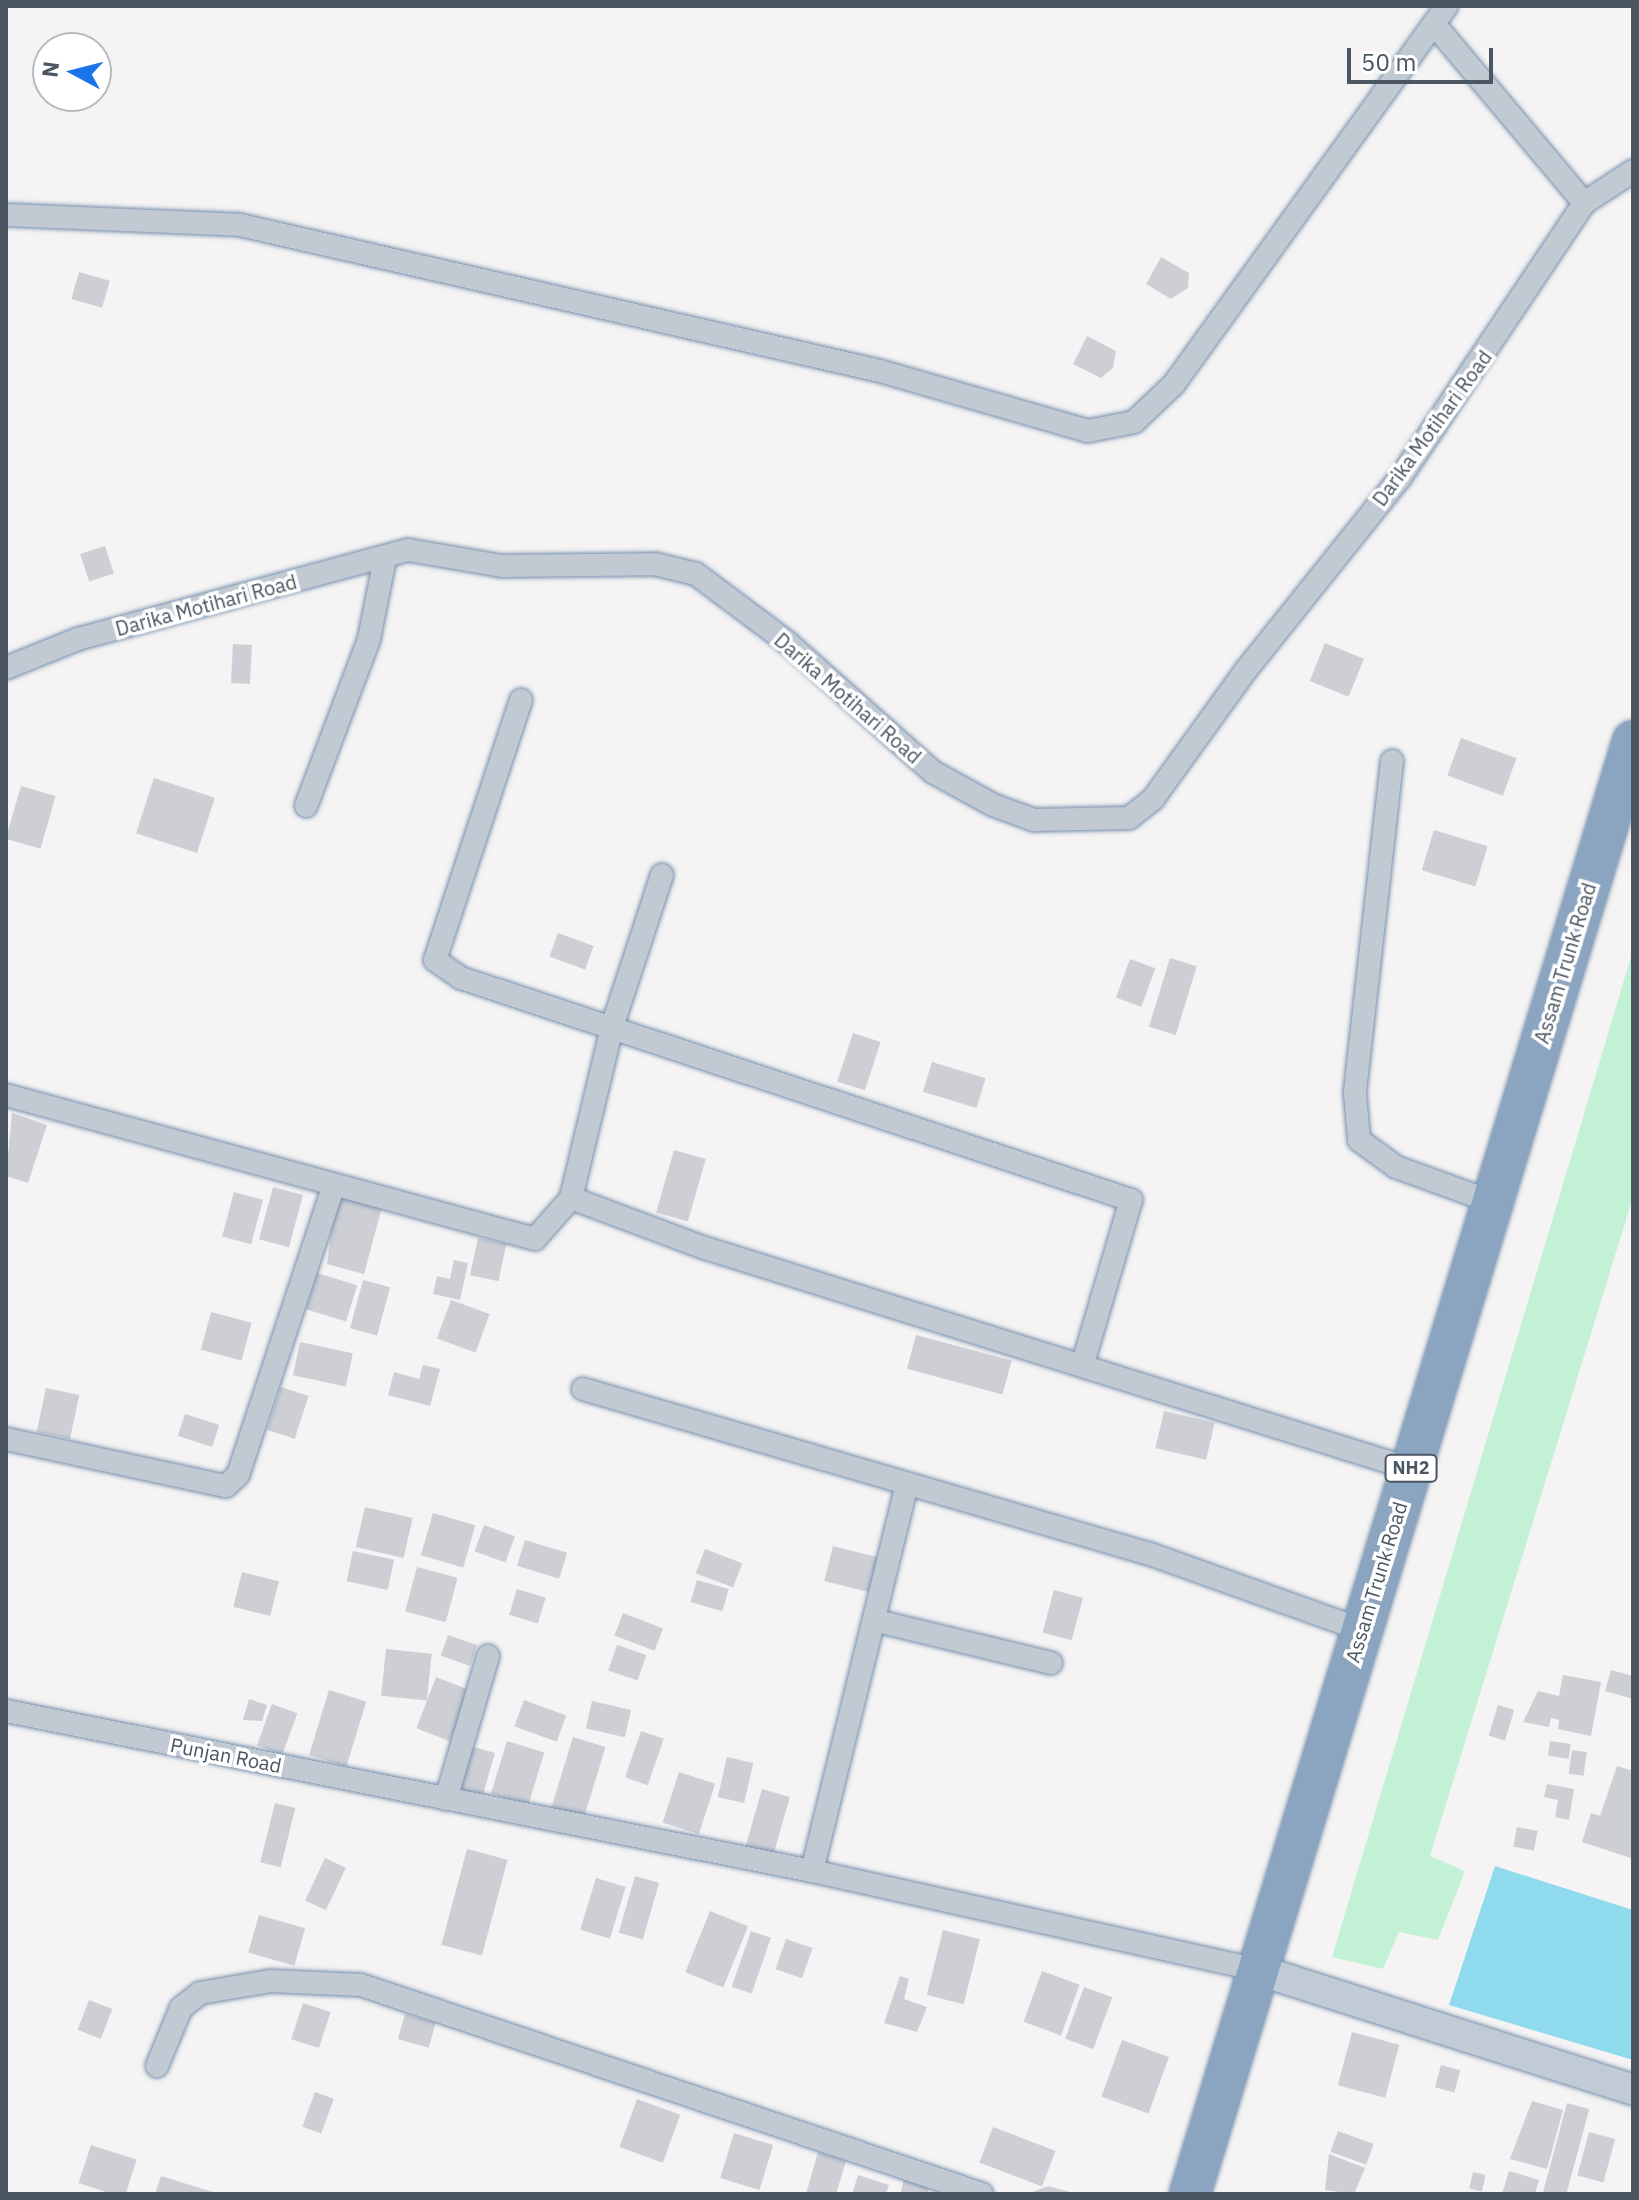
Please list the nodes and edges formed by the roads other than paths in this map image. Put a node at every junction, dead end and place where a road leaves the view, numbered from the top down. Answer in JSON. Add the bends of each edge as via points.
{"nodes":[{"id":1,"x":1441,"y":15,"type":"edge"},
{"id":2,"x":1633,"y":171,"type":"edge"},
{"id":3,"x":1579,"y":196,"type":"junction"},
{"id":4,"x":6,"y":215,"type":"edge"},
{"id":5,"x":385,"y":558,"type":"junction"},
{"id":6,"x":6,"y":668,"type":"edge"},
{"id":7,"x":521,"y":700,"type":"dead end"},
{"id":8,"x":1633,"y":741,"type":"edge"},
{"id":9,"x":1392,"y":761,"type":"dead end"},
{"id":10,"x":306,"y":806,"type":"dead end"},
{"id":11,"x":662,"y":875,"type":"dead end"},
{"id":12,"x":612,"y":1027,"type":"junction"},
{"id":13,"x":6,"y":1095,"type":"edge"},
{"id":14,"x":333,"y":1187,"type":"junction"},
{"id":15,"x":571,"y":1198,"type":"junction"},
{"id":16,"x":1492,"y":1202,"type":"junction"},
{"id":17,"x":1083,"y":1363,"type":"junction"},
{"id":18,"x":583,"y":1389,"type":"dead end"},
{"id":19,"x":6,"y":1439,"type":"edge"},
{"id":20,"x":1411,"y":1469,"type":"junction"},
{"id":21,"x":906,"y":1487,"type":"junction"},
{"id":22,"x":877,"y":1621,"type":"junction"},
{"id":23,"x":1362,"y":1630,"type":"junction"},
{"id":24,"x":488,"y":1656,"type":"dead end"},
{"id":25,"x":1051,"y":1663,"type":"dead end"},
{"id":26,"x":6,"y":1711,"type":"edge"},
{"id":27,"x":446,"y":1799,"type":"junction"},
{"id":28,"x":812,"y":1871,"type":"junction"},
{"id":29,"x":1258,"y":1970,"type":"junction"},
{"id":30,"x":157,"y":2066,"type":"dead end"},
{"id":31,"x":1633,"y":2090,"type":"edge"},
{"id":32,"x":982,"y":2194,"type":"edge"},
{"id":33,"x":1190,"y":2194,"type":"edge"}],
"edges":[{"from":1,"to":3,"type":"street","via":[[1516,121]]},
{"from":1,"to":4,"type":"street","via":[[1174,384],[1134,422],[1088,431],[880,371],[240,225]]},
{"from":2,"to":3,"type":"street","name":"Darika Motihari Road"},
{"from":3,"to":5,"type":"street","name":"Darika Motihari Road","via":[[1400,478],[1246,670],[1153,799],[1129,818],[1034,820],[933,772],[787,642],[696,574],[655,564],[502,566],[408,550]]},
{"from":5,"to":6,"type":"street","name":"Darika Motihari Road","via":[[78,639]]},
{"from":5,"to":10,"type":"street","via":[[369,639]]},
{"from":7,"to":12,"type":"street","via":[[435,960],[461,978]]},
{"from":8,"to":16,"type":"highway","name":"Assam Trunk Road","number":"NH2"},
{"from":9,"to":16,"type":"street","via":[[1355,1093],[1359,1140],[1396,1167]]},
{"from":11,"to":12,"type":"street"},
{"from":12,"to":15,"type":"street"},
{"from":12,"to":17,"type":"street","via":[[1131,1200]]},
{"from":13,"to":14,"type":"street"},
{"from":14,"to":15,"type":"street","via":[[535,1239]]},
{"from":14,"to":19,"type":"street","via":[[238,1475],[226,1486]]},
{"from":15,"to":17,"type":"street","via":[[705,1248]]},
{"from":16,"to":20,"type":"highway","name":"Assam Trunk Road","number":"NH2"},
{"from":17,"to":20,"type":"street"},
{"from":18,"to":21,"type":"street","via":[[883,1473]]},
{"from":20,"to":23,"type":"highway","name":"Assam Trunk Road","number":"NH2"},
{"from":21,"to":22,"type":"street"},
{"from":21,"to":23,"type":"street","via":[[1153,1555]]},
{"from":22,"to":25,"type":"street"},
{"from":22,"to":28,"type":"street"},
{"from":23,"to":29,"type":"highway","name":"Assam Trunk Road","number":"NH2"},
{"from":24,"to":27,"type":"street"},
{"from":26,"to":27,"type":"street","name":"Punjan Road"},
{"from":27,"to":28,"type":"street","name":"Punjan Road"},
{"from":28,"to":29,"type":"street","name":"Punjan Road"},
{"from":29,"to":31,"type":"street"},
{"from":29,"to":33,"type":"highway","name":"Assam Trunk Road","number":"NH2"},
{"from":30,"to":32,"type":"street","via":[[181,2008],[200,1993],[270,1981],[361,1985]]}]}
